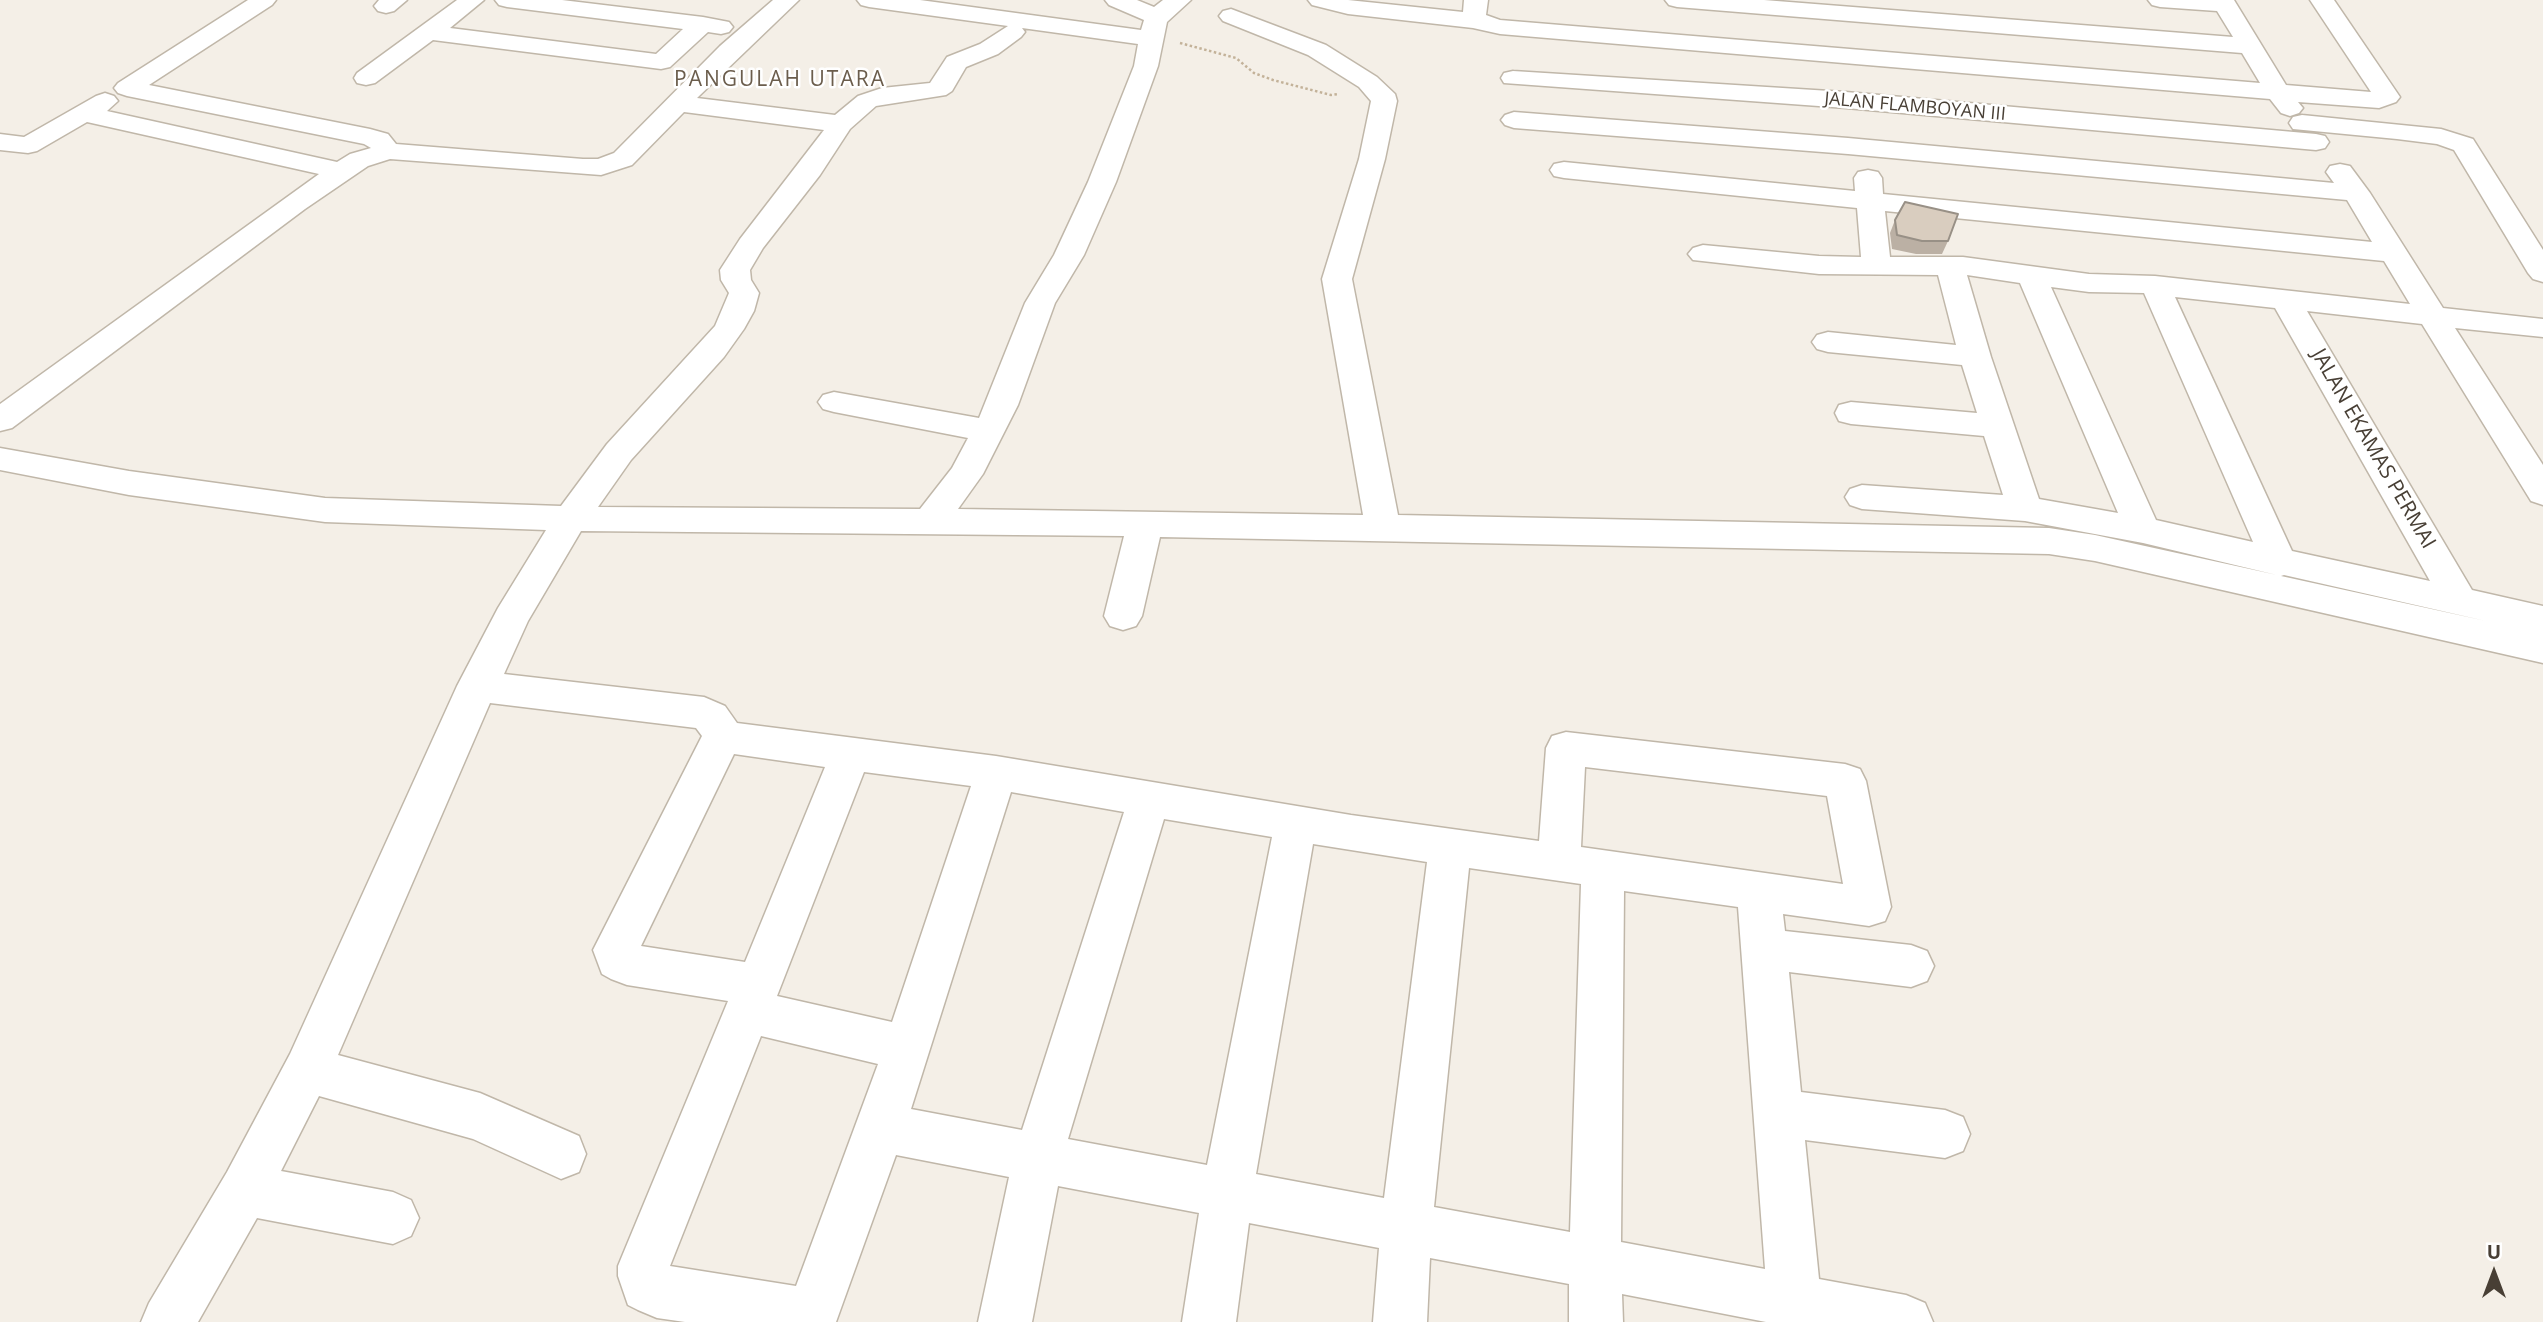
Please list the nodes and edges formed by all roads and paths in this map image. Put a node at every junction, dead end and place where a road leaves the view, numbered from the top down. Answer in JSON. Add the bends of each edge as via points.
{"nodes":[{"id":1,"x":264,"y":0,"type":"edge"},
{"id":2,"x":472,"y":0,"type":"edge"},
{"id":3,"x":507,"y":0,"type":"edge"},
{"id":4,"x":787,"y":0,"type":"edge"},
{"id":5,"x":869,"y":0,"type":"edge"},
{"id":6,"x":1117,"y":0,"type":"edge"},
{"id":7,"x":1179,"y":0,"type":"edge"},
{"id":8,"x":1320,"y":0,"type":"edge"},
{"id":9,"x":1677,"y":0,"type":"edge"},
{"id":10,"x":2160,"y":0,"type":"edge"},
{"id":11,"x":2322,"y":0,"type":"edge"},
{"id":12,"x":2224,"y":3,"type":"edge"},
{"id":13,"x":1840,"y":6,"type":"edge"},
{"id":14,"x":1477,"y":10,"type":"edge"},
{"id":15,"x":1231,"y":16,"type":"dead end"},
{"id":16,"x":703,"y":24,"type":"junction"},
{"id":17,"x":1155,"y":28,"type":"junction"},
{"id":18,"x":751,"y":31,"type":"junction"},
{"id":19,"x":429,"y":32,"type":"junction"},
{"id":20,"x":1013,"y":32,"type":"dead end"},
{"id":21,"x":2250,"y":46,"type":"junction"},
{"id":22,"x":1838,"y":56,"type":"junction"},
{"id":23,"x":1357,"y":74,"type":"junction"},
{"id":24,"x":366,"y":78,"type":"dead end"},
{"id":25,"x":1513,"y":78,"type":"dead end"},
{"id":26,"x":127,"y":88,"type":"junction"},
{"id":27,"x":2278,"y":92,"type":"junction"},
{"id":28,"x":1846,"y":100,"type":"junction"},
{"id":29,"x":677,"y":103,"type":"junction"},
{"id":30,"x":83,"y":113,"type":"junction"},
{"id":31,"x":1514,"y":120,"type":"dead end"},
{"id":32,"x":841,"y":124,"type":"junction"},
{"id":33,"x":2309,"y":132,"type":"junction"},
{"id":34,"x":0,"y":142,"type":"edge"},
{"id":35,"x":28,"y":145,"type":"junction"},
{"id":36,"x":1863,"y":148,"type":"junction"},
{"id":37,"x":388,"y":151,"type":"junction"},
{"id":38,"x":0,"y":164,"type":"edge"},
{"id":39,"x":1564,"y":170,"type":"dead end"},
{"id":40,"x":340,"y":171,"type":"junction"},
{"id":41,"x":2356,"y":193,"type":"junction"},
{"id":42,"x":1871,"y":201,"type":"junction"},
{"id":43,"x":2392,"y":253,"type":"junction"},
{"id":44,"x":1703,"y":254,"type":"dead end"},
{"id":45,"x":1877,"y":266,"type":"junction"},
{"id":46,"x":1950,"y":266,"type":"junction"},
{"id":47,"x":2543,"y":273,"type":"edge"},
{"id":48,"x":2031,"y":274,"type":"junction"},
{"id":49,"x":2154,"y":285,"type":"junction"},
{"id":50,"x":2285,"y":299,"type":"junction"},
{"id":51,"x":2432,"y":316,"type":"junction"},
{"id":52,"x":2543,"y":328,"type":"edge"},
{"id":53,"x":1828,"y":342,"type":"dead end"},
{"id":54,"x":1975,"y":357,"type":"junction"},
{"id":55,"x":834,"y":402,"type":"dead end"},
{"id":56,"x":1850,"y":413,"type":"dead end"},
{"id":57,"x":0,"y":420,"type":"edge"},
{"id":58,"x":1997,"y":426,"type":"junction"},
{"id":59,"x":988,"y":431,"type":"junction"},
{"id":60,"x":0,"y":459,"type":"edge"},
{"id":61,"x":2543,"y":492,"type":"edge"},
{"id":62,"x":1862,"y":498,"type":"dead end"},
{"id":63,"x":571,"y":519,"type":"junction"},
{"id":64,"x":930,"y":521,"type":"junction"},
{"id":65,"x":2044,"y":524,"type":"junction"},
{"id":66,"x":1145,"y":525,"type":"junction"},
{"id":67,"x":1383,"y":528,"type":"junction"},
{"id":68,"x":2143,"y":530,"type":"junction"},
{"id":69,"x":2280,"y":563,"type":"junction"},
{"id":70,"x":2459,"y":600,"type":"junction"},
{"id":71,"x":1123,"y":616,"type":"dead end"},
{"id":72,"x":2543,"y":620,"type":"edge"},
{"id":73,"x":2543,"y":648,"type":"edge"},
{"id":74,"x":477,"y":686,"type":"junction"},
{"id":75,"x":723,"y":734,"type":"junction"},
{"id":76,"x":851,"y":754,"type":"junction"},
{"id":77,"x":996,"y":773,"type":"junction"},
{"id":78,"x":1149,"y":798,"type":"junction"},
{"id":79,"x":1296,"y":823,"type":"junction"},
{"id":80,"x":1450,"y":848,"type":"junction"},
{"id":81,"x":1581,"y":866,"type":"junction"},
{"id":82,"x":1759,"y":891,"type":"junction"},
{"id":83,"x":1764,"y":950,"type":"junction"},
{"id":84,"x":1911,"y":967,"type":"dead end"},
{"id":85,"x":754,"y":998,"type":"junction"},
{"id":86,"x":908,"y":1048,"type":"junction"},
{"id":87,"x":307,"y":1070,"type":"junction"},
{"id":88,"x":1778,"y":1113,"type":"junction"},
{"id":89,"x":881,"y":1128,"type":"junction"},
{"id":90,"x":1945,"y":1134,"type":"dead end"},
{"id":91,"x":561,"y":1154,"type":"dead end"},
{"id":92,"x":1038,"y":1157,"type":"junction"},
{"id":93,"x":245,"y":1190,"type":"junction"},
{"id":94,"x":1227,"y":1194,"type":"junction"},
{"id":95,"x":393,"y":1218,"type":"dead end"},
{"id":96,"x":1406,"y":1227,"type":"junction"},
{"id":97,"x":1595,"y":1263,"type":"junction"},
{"id":98,"x":1795,"y":1311,"type":"edge"},
{"id":99,"x":810,"y":1318,"type":"edge"},
{"id":100,"x":168,"y":1322,"type":"edge"},
{"id":101,"x":1005,"y":1322,"type":"edge"},
{"id":102,"x":1209,"y":1322,"type":"edge"},
{"id":103,"x":1400,"y":1322,"type":"edge"},
{"id":104,"x":1596,"y":1322,"type":"edge"},
{"id":105,"x":1906,"y":1322,"type":"edge"}],
"edges":[{"from":1,"to":26,"type":"street"},
{"from":2,"to":19,"type":"street"},
{"from":3,"to":16,"type":"street"},
{"from":4,"to":18,"type":"street"},
{"from":5,"to":17,"type":"street"},
{"from":6,"to":17,"type":"street"},
{"from":7,"to":17,"type":"street"},
{"from":8,"to":14,"type":"street","via":[[1443,18]]},
{"from":9,"to":13,"type":"street"},
{"from":10,"to":12,"type":"street"},
{"from":11,"to":27,"type":"street","via":[[2387,97]]},
{"from":12,"to":21,"type":"street"},
{"from":13,"to":21,"type":"street"},
{"from":13,"to":22,"type":"street"},
{"from":14,"to":22,"type":"street","via":[[1485,25]]},
{"from":15,"to":23,"type":"street","via":[[1317,50]]},
{"from":16,"to":18,"type":"street"},
{"from":16,"to":19,"type":"street","via":[[661,62]]},
{"from":17,"to":23,"type":"path","via":[[1179,42],[1242,61],[1254,73],[1331,95],[1343,91]]},
{"from":17,"to":59,"type":"street","via":[[1146,66],[1102,182],[1040,303]]},
{"from":18,"to":29,"type":"street"},
{"from":19,"to":24,"type":"street"},
{"from":20,"to":32,"type":"street","via":[[989,49],[956,62],[937,90],[874,97]]},
{"from":21,"to":27,"type":"street"},
{"from":22,"to":27,"type":"street"},
{"from":22,"to":28,"type":"street"},
{"from":23,"to":67,"type":"street","via":[[1382,94],[1384,109],[1337,279]]},
{"from":25,"to":28,"type":"street","name":"JALAN FLAMBOYAN III"},
{"from":26,"to":30,"type":"street"},
{"from":26,"to":37,"type":"street","via":[[370,137]]},
{"from":27,"to":33,"type":"street"},
{"from":28,"to":33,"type":"street","name":"JALAN FLAMBOYAN III"},
{"from":28,"to":36,"type":"street"},
{"from":29,"to":32,"type":"street"},
{"from":29,"to":37,"type":"street","via":[[624,159],[601,167]]},
{"from":30,"to":35,"type":"street"},
{"from":30,"to":40,"type":"street"},
{"from":31,"to":36,"type":"street"},
{"from":32,"to":63,"type":"street","via":[[735,270],[744,293],[729,329],[636,431]]},
{"from":33,"to":41,"type":"street"},
{"from":33,"to":47,"type":"street","name":"JALAN FLAMBOYAN III","via":[[2416,133],[2464,145]]},
{"from":34,"to":35,"type":"street"},
{"from":35,"to":38,"type":"street"},
{"from":36,"to":41,"type":"street"},
{"from":36,"to":42,"type":"street"},
{"from":37,"to":40,"type":"street"},
{"from":39,"to":42,"type":"street"},
{"from":40,"to":57,"type":"street"},
{"from":41,"to":43,"type":"street"},
{"from":42,"to":43,"type":"street"},
{"from":42,"to":45,"type":"street"},
{"from":43,"to":51,"type":"street"},
{"from":44,"to":45,"type":"street"},
{"from":45,"to":46,"type":"street"},
{"from":46,"to":48,"type":"street"},
{"from":46,"to":54,"type":"street"},
{"from":48,"to":49,"type":"street","via":[[2089,283]]},
{"from":48,"to":68,"type":"street"},
{"from":49,"to":50,"type":"street"},
{"from":49,"to":69,"type":"street"},
{"from":50,"to":51,"type":"street"},
{"from":50,"to":70,"type":"street","name":"JALAN EKAMAS PERMAI"},
{"from":51,"to":52,"type":"street"},
{"from":51,"to":61,"type":"street"},
{"from":53,"to":54,"type":"street"},
{"from":54,"to":58,"type":"street"},
{"from":55,"to":59,"type":"street"},
{"from":56,"to":58,"type":"street"},
{"from":58,"to":65,"type":"street"},
{"from":59,"to":64,"type":"street","via":[[966,474]]},
{"from":60,"to":63,"type":"street","via":[[129,483],[325,510]]},
{"from":62,"to":65,"type":"street"},
{"from":63,"to":64,"type":"street"},
{"from":63,"to":74,"type":"street","via":[[511,618]]},
{"from":64,"to":66,"type":"street"},
{"from":65,"to":67,"type":"street","via":[[1821,535]]},
{"from":65,"to":68,"type":"street"},
{"from":65,"to":73,"type":"street","via":[[2095,548]]},
{"from":66,"to":67,"type":"street"},
{"from":66,"to":71,"type":"street"},
{"from":68,"to":69,"type":"street"},
{"from":69,"to":70,"type":"street"},
{"from":70,"to":72,"type":"street"},
{"from":74,"to":75,"type":"street","via":[[704,713]]},
{"from":74,"to":87,"type":"street"},
{"from":75,"to":76,"type":"street"},
{"from":75,"to":85,"type":"street","via":[[616,955],[626,964]]},
{"from":76,"to":77,"type":"street"},
{"from":76,"to":85,"type":"street"},
{"from":77,"to":78,"type":"street"},
{"from":77,"to":86,"type":"street"},
{"from":78,"to":79,"type":"street"},
{"from":78,"to":92,"type":"street"},
{"from":79,"to":80,"type":"street"},
{"from":79,"to":94,"type":"street"},
{"from":80,"to":81,"type":"street"},
{"from":80,"to":96,"type":"street"},
{"from":81,"to":82,"type":"street"},
{"from":81,"to":82,"type":"street","via":[[1566,748],[1845,781],[1869,907]]},
{"from":81,"to":97,"type":"street"},
{"from":82,"to":83,"type":"street"},
{"from":83,"to":84,"type":"street"},
{"from":83,"to":88,"type":"street"},
{"from":85,"to":86,"type":"street"},
{"from":85,"to":99,"type":"street","via":[[644,1266],[644,1276],[647,1286],[657,1291]]},
{"from":86,"to":89,"type":"street"},
{"from":87,"to":91,"type":"street","via":[[480,1117]]},
{"from":87,"to":93,"type":"street"},
{"from":88,"to":90,"type":"street"},
{"from":88,"to":98,"type":"street"},
{"from":89,"to":92,"type":"street"},
{"from":89,"to":99,"type":"street"},
{"from":92,"to":94,"type":"street"},
{"from":92,"to":101,"type":"street"},
{"from":93,"to":95,"type":"street"},
{"from":93,"to":100,"type":"street"},
{"from":94,"to":96,"type":"street"},
{"from":94,"to":102,"type":"street"},
{"from":96,"to":97,"type":"street"},
{"from":96,"to":103,"type":"street"},
{"from":97,"to":98,"type":"street"},
{"from":97,"to":104,"type":"street"},
{"from":98,"to":105,"type":"street"}]}
